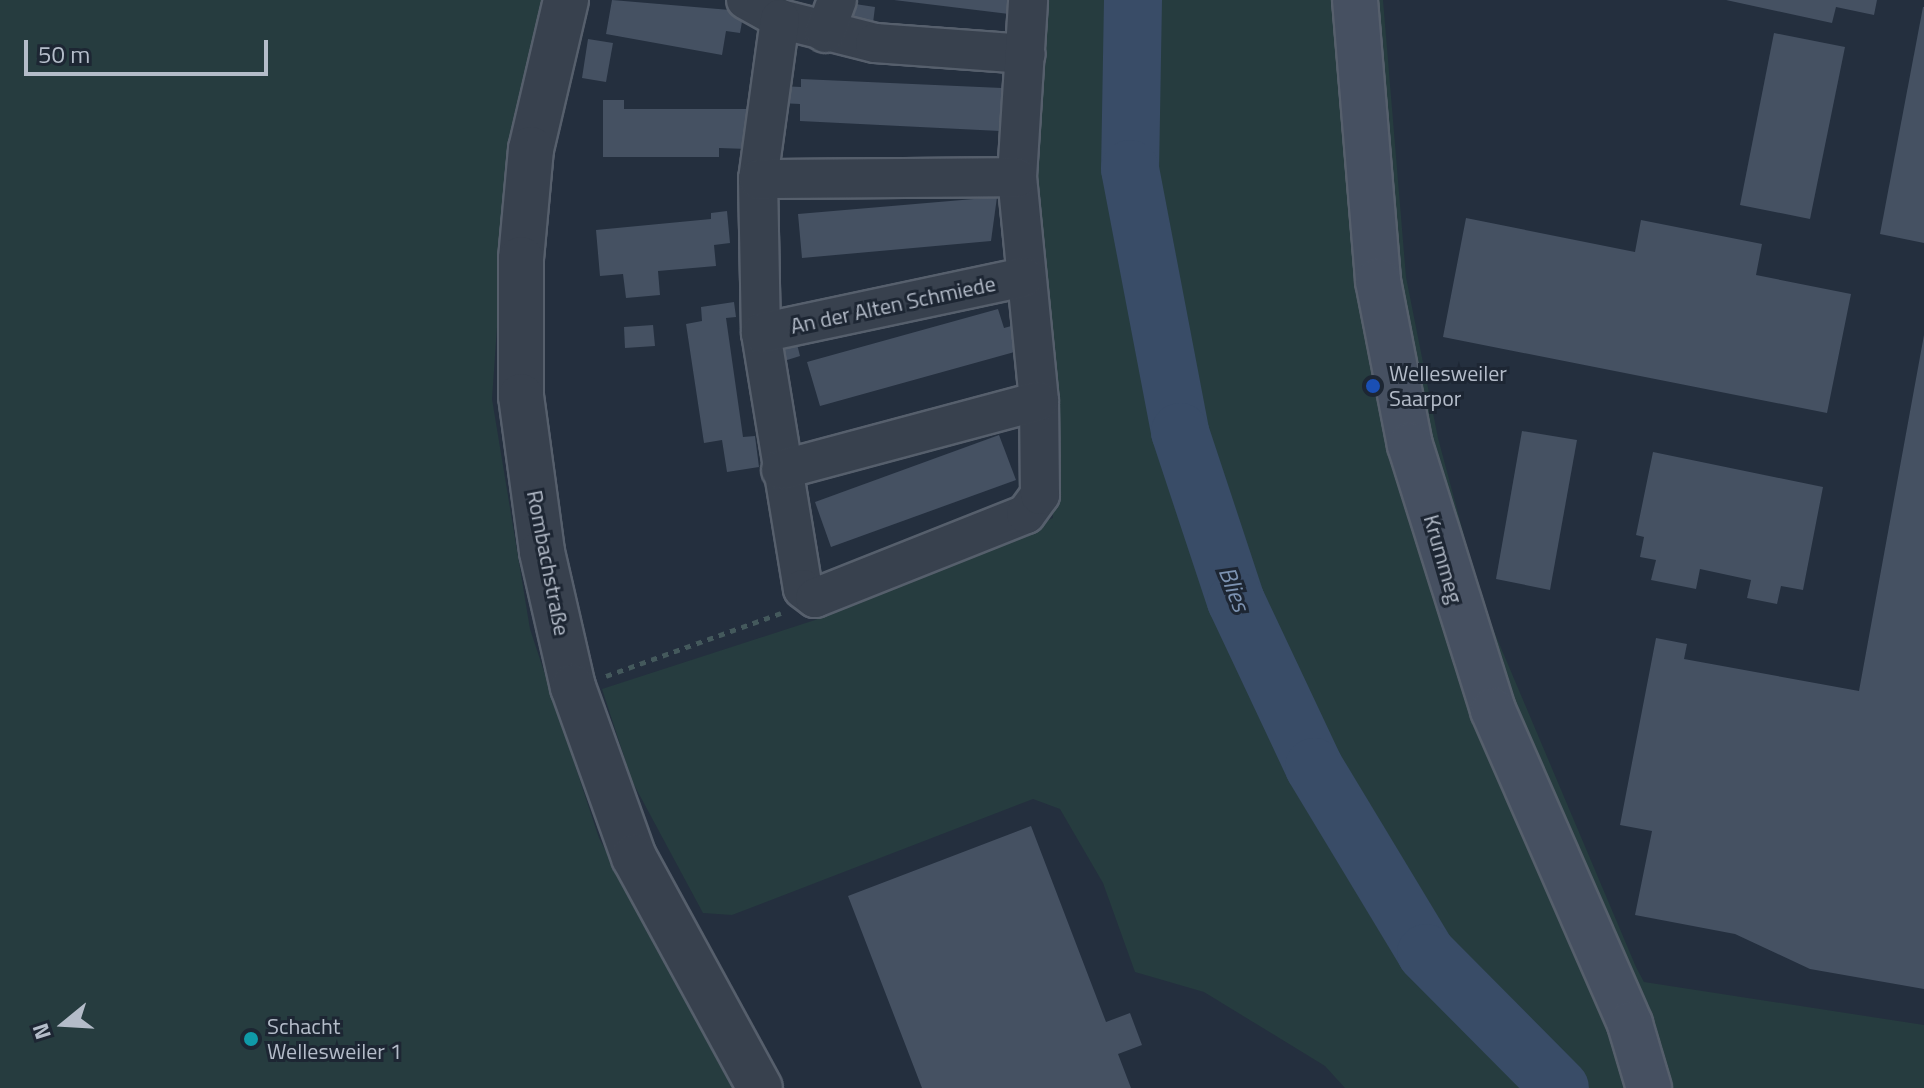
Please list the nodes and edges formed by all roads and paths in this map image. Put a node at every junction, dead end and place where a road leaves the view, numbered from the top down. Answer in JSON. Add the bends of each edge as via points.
{"nodes":[{"id":1,"x":566,"y":0,"type":"edge"},
{"id":2,"x":746,"y":0,"type":"edge"},
{"id":3,"x":1028,"y":0,"type":"edge"},
{"id":4,"x":1355,"y":0,"type":"edge"},
{"id":5,"x":831,"y":16,"type":"edge"},
{"id":6,"x":780,"y":19,"type":"junction"},
{"id":7,"x":1026,"y":54,"type":"junction"},
{"id":8,"x":1017,"y":177,"type":"junction"},
{"id":9,"x":758,"y":179,"type":"junction"},
{"id":10,"x":1025,"y":277,"type":"junction"},
{"id":11,"x":761,"y":333,"type":"junction"},
{"id":12,"x":1039,"y":401,"type":"junction"},
{"id":13,"x":781,"y":470,"type":"junction"},
{"id":14,"x":815,"y":598,"type":"junction"},
{"id":15,"x":573,"y":687,"type":"junction"},
{"id":16,"x":760,"y":1088,"type":"edge"},
{"id":17,"x":1649,"y":1088,"type":"edge"}],
"edges":[{"from":1,"to":15,"type":"street","name":"Rombachstraße","via":[[531,149],[521,259],[521,396],[542,552]]},
{"from":2,"to":6,"type":"street"},
{"from":3,"to":7,"type":"street","name":"An der Alten Schmiede"},
{"from":4,"to":17,"type":"main road","name":"Krummeg","via":[[1378,281],[1410,445],[1493,710],[1630,1024]]},
{"from":5,"to":6,"type":"street"},
{"from":5,"to":7,"type":"street"},
{"from":6,"to":9,"type":"street","name":"An der Alten Schmiede"},
{"from":7,"to":8,"type":"street","name":"An der Alten Schmiede"},
{"from":8,"to":9,"type":"street"},
{"from":8,"to":10,"type":"street","name":"An der Alten Schmiede"},
{"from":9,"to":11,"type":"street","name":"An der Alten Schmiede"},
{"from":10,"to":11,"type":"street","name":"An der Alten Schmiede"},
{"from":10,"to":12,"type":"street","name":"An der Alten Schmiede"},
{"from":11,"to":13,"type":"street","name":"An der Alten Schmiede"},
{"from":12,"to":13,"type":"street"},
{"from":12,"to":14,"type":"street","name":"An der Alten Schmiede","via":[[1044,477],[1026,514]]},
{"from":13,"to":14,"type":"street","name":"An der Alten Schmiede","via":[[803,589]]},
{"from":14,"to":15,"type":"path"},
{"from":15,"to":16,"type":"street","name":"Rombachstraße","via":[[634,857]]}]}
